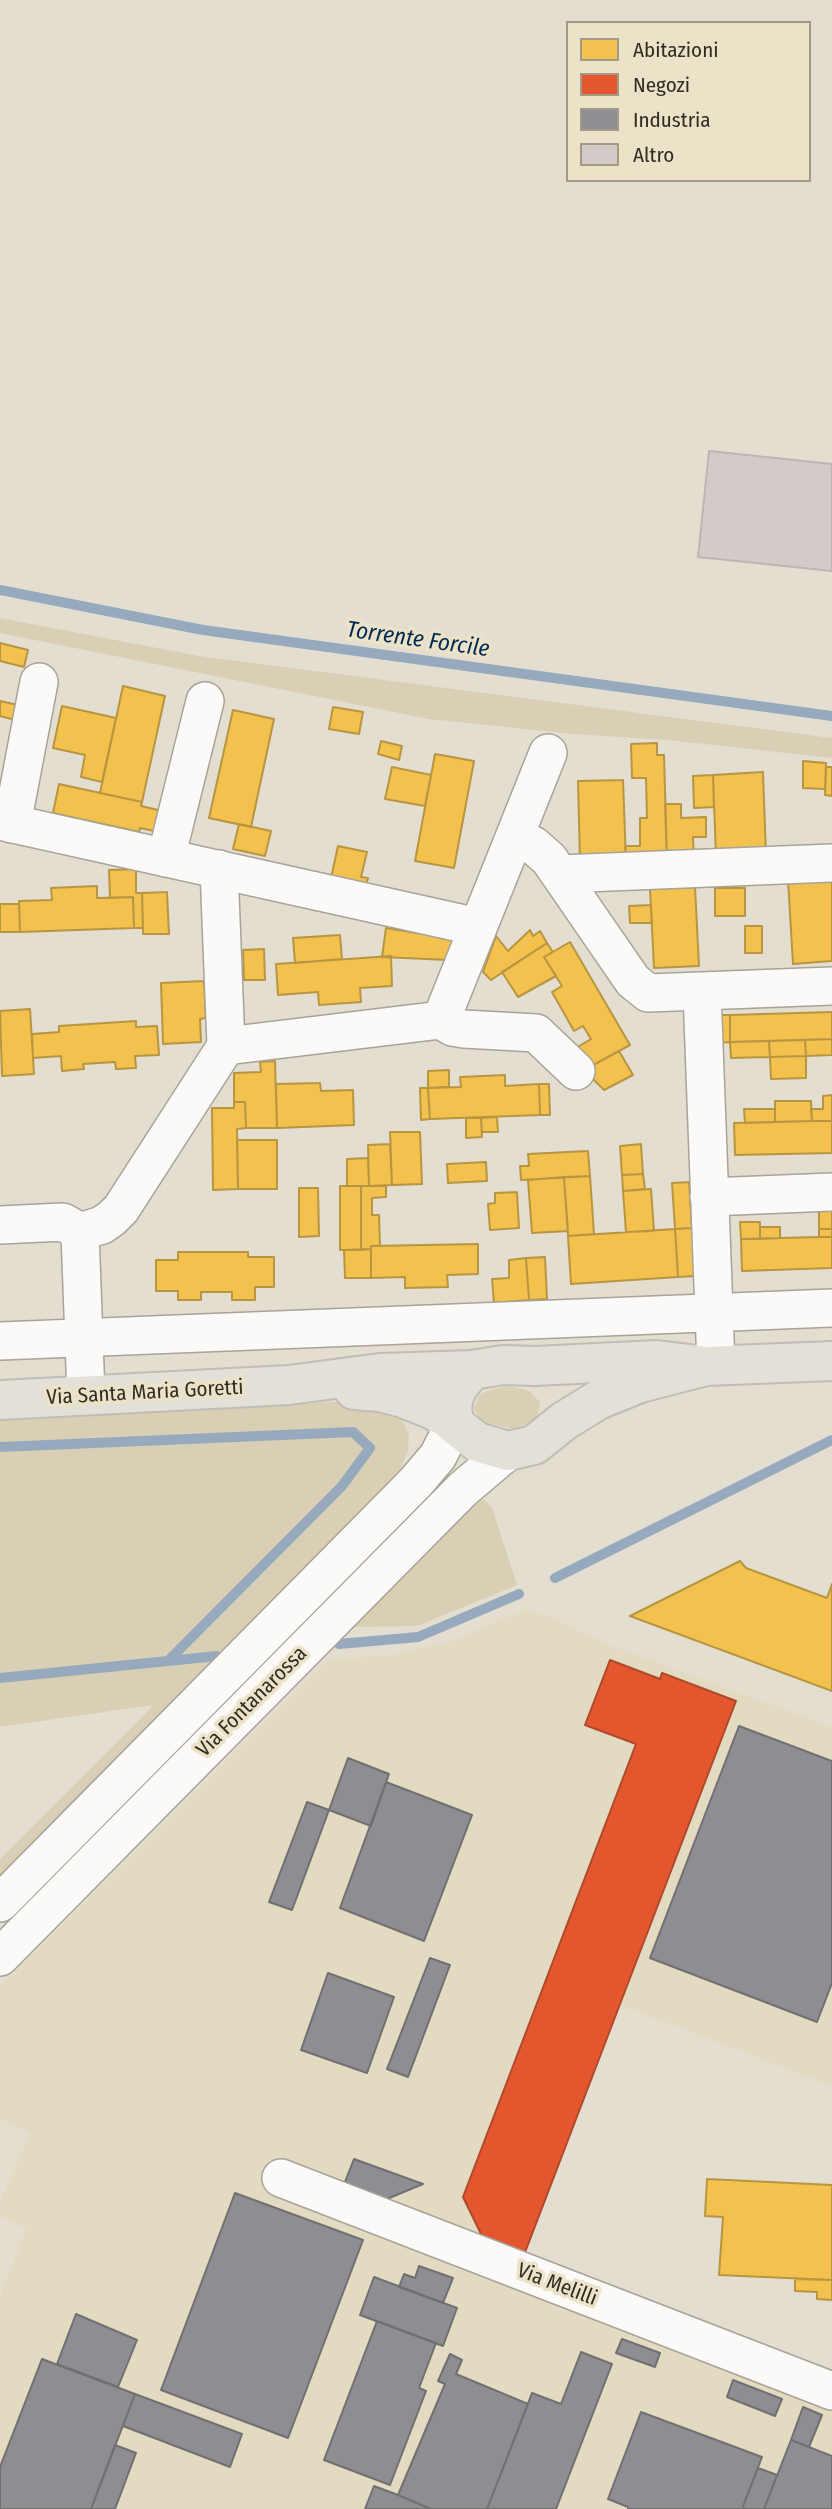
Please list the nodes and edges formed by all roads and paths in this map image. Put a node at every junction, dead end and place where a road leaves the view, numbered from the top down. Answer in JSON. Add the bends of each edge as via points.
{"nodes":[{"id":1,"x":39,"y":682,"type":"dead end"},
{"id":2,"x":205,"y":701,"type":"dead end"},
{"id":3,"x":548,"y":753,"type":"dead end"},
{"id":4,"x":6,"y":823,"type":"edge"},
{"id":5,"x":515,"y":838,"type":"junction"},
{"id":6,"x":166,"y":858,"type":"junction"},
{"id":7,"x":832,"y":863,"type":"edge"},
{"id":8,"x":219,"y":869,"type":"junction"},
{"id":9,"x":560,"y":874,"type":"junction"},
{"id":10,"x":478,"y":927,"type":"junction"},
{"id":11,"x":832,"y":986,"type":"edge"},
{"id":12,"x":702,"y":992,"type":"junction"},
{"id":13,"x":441,"y":1020,"type":"junction"},
{"id":14,"x":226,"y":1046,"type":"junction"},
{"id":15,"x":576,"y":1071,"type":"dead end"},
{"id":16,"x":832,"y":1192,"type":"edge"},
{"id":17,"x":709,"y":1196,"type":"junction"},
{"id":18,"x":0,"y":1225,"type":"edge"},
{"id":19,"x":80,"y":1232,"type":"junction"},
{"id":20,"x":832,"y":1308,"type":"edge"},
{"id":21,"x":714,"y":1313,"type":"junction"},
{"id":22,"x":85,"y":1338,"type":"junction"},
{"id":23,"x":0,"y":1341,"type":"edge"},
{"id":24,"x":832,"y":1361,"type":"edge"},
{"id":25,"x":535,"y":1366,"type":"junction"},
{"id":26,"x":711,"y":1366,"type":"junction"},
{"id":27,"x":472,"y":1370,"type":"junction"},
{"id":28,"x":289,"y":1385,"type":"junction"},
{"id":29,"x":86,"y":1395,"type":"junction"},
{"id":30,"x":0,"y":1400,"type":"edge"},
{"id":31,"x":564,"y":1421,"type":"junction"},
{"id":32,"x":453,"y":1422,"type":"junction"},
{"id":33,"x":508,"y":1451,"type":"junction"},
{"id":34,"x":0,"y":1903,"type":"edge"},
{"id":35,"x":0,"y":1957,"type":"edge"},
{"id":36,"x":281,"y":2178,"type":"dead end"},
{"id":37,"x":832,"y":2391,"type":"edge"}],
"edges":[{"from":1,"to":4,"type":"street"},
{"from":2,"to":6,"type":"street"},
{"from":3,"to":5,"type":"street"},
{"from":4,"to":6,"type":"street"},
{"from":5,"to":9,"type":"street","via":[[533,845]]},
{"from":5,"to":10,"type":"street"},
{"from":6,"to":8,"type":"street"},
{"from":7,"to":9,"type":"street"},
{"from":8,"to":10,"type":"street"},
{"from":8,"to":14,"type":"street"},
{"from":9,"to":12,"type":"street","via":[[639,987],[648,993]]},
{"from":10,"to":13,"type":"street"},
{"from":11,"to":12,"type":"street"},
{"from":12,"to":17,"type":"street"},
{"from":13,"to":14,"type":"street"},
{"from":13,"to":15,"type":"street","via":[[464,1029],[537,1033]]},
{"from":14,"to":19,"type":"street","via":[[121,1209],[102,1225]]},
{"from":16,"to":17,"type":"street"},
{"from":17,"to":21,"type":"street"},
{"from":18,"to":19,"type":"street","via":[[63,1222]]},
{"from":19,"to":22,"type":"street"},
{"from":20,"to":21,"type":"street"},
{"from":21,"to":22,"type":"street"},
{"from":21,"to":26,"type":"street"},
{"from":22,"to":23,"type":"street"},
{"from":22,"to":29,"type":"street"},
{"from":24,"to":26,"type":"main road"},
{"from":25,"to":26,"type":"main road","via":[[657,1360]]},
{"from":25,"to":27,"type":"main road"},
{"from":25,"to":31,"type":"main road","via":[[560,1391]]},
{"from":26,"to":31,"type":"main road","via":[[616,1391]]},
{"from":27,"to":28,"type":"main road","via":[[380,1373]]},
{"from":27,"to":32,"type":"main road","via":[[454,1396]]},
{"from":28,"to":29,"type":"main road","name":"Via Santa Maria Goretti"},
{"from":28,"to":32,"type":"main road","via":[[380,1392],[431,1409]]},
{"from":29,"to":30,"type":"main road","name":"Via Santa Maria Goretti"},
{"from":31,"to":33,"type":"main road","via":[[534,1445]]},
{"from":32,"to":33,"type":"main road","via":[[477,1442]]},
{"from":32,"to":34,"type":"street","name":"Via Fontanarossa","via":[[438,1456],[416,1482]]},
{"from":33,"to":35,"type":"street","name":"Via Fontanarossa","via":[[463,1489]]},
{"from":36,"to":37,"type":"street","name":"Via Melilli"}]}
